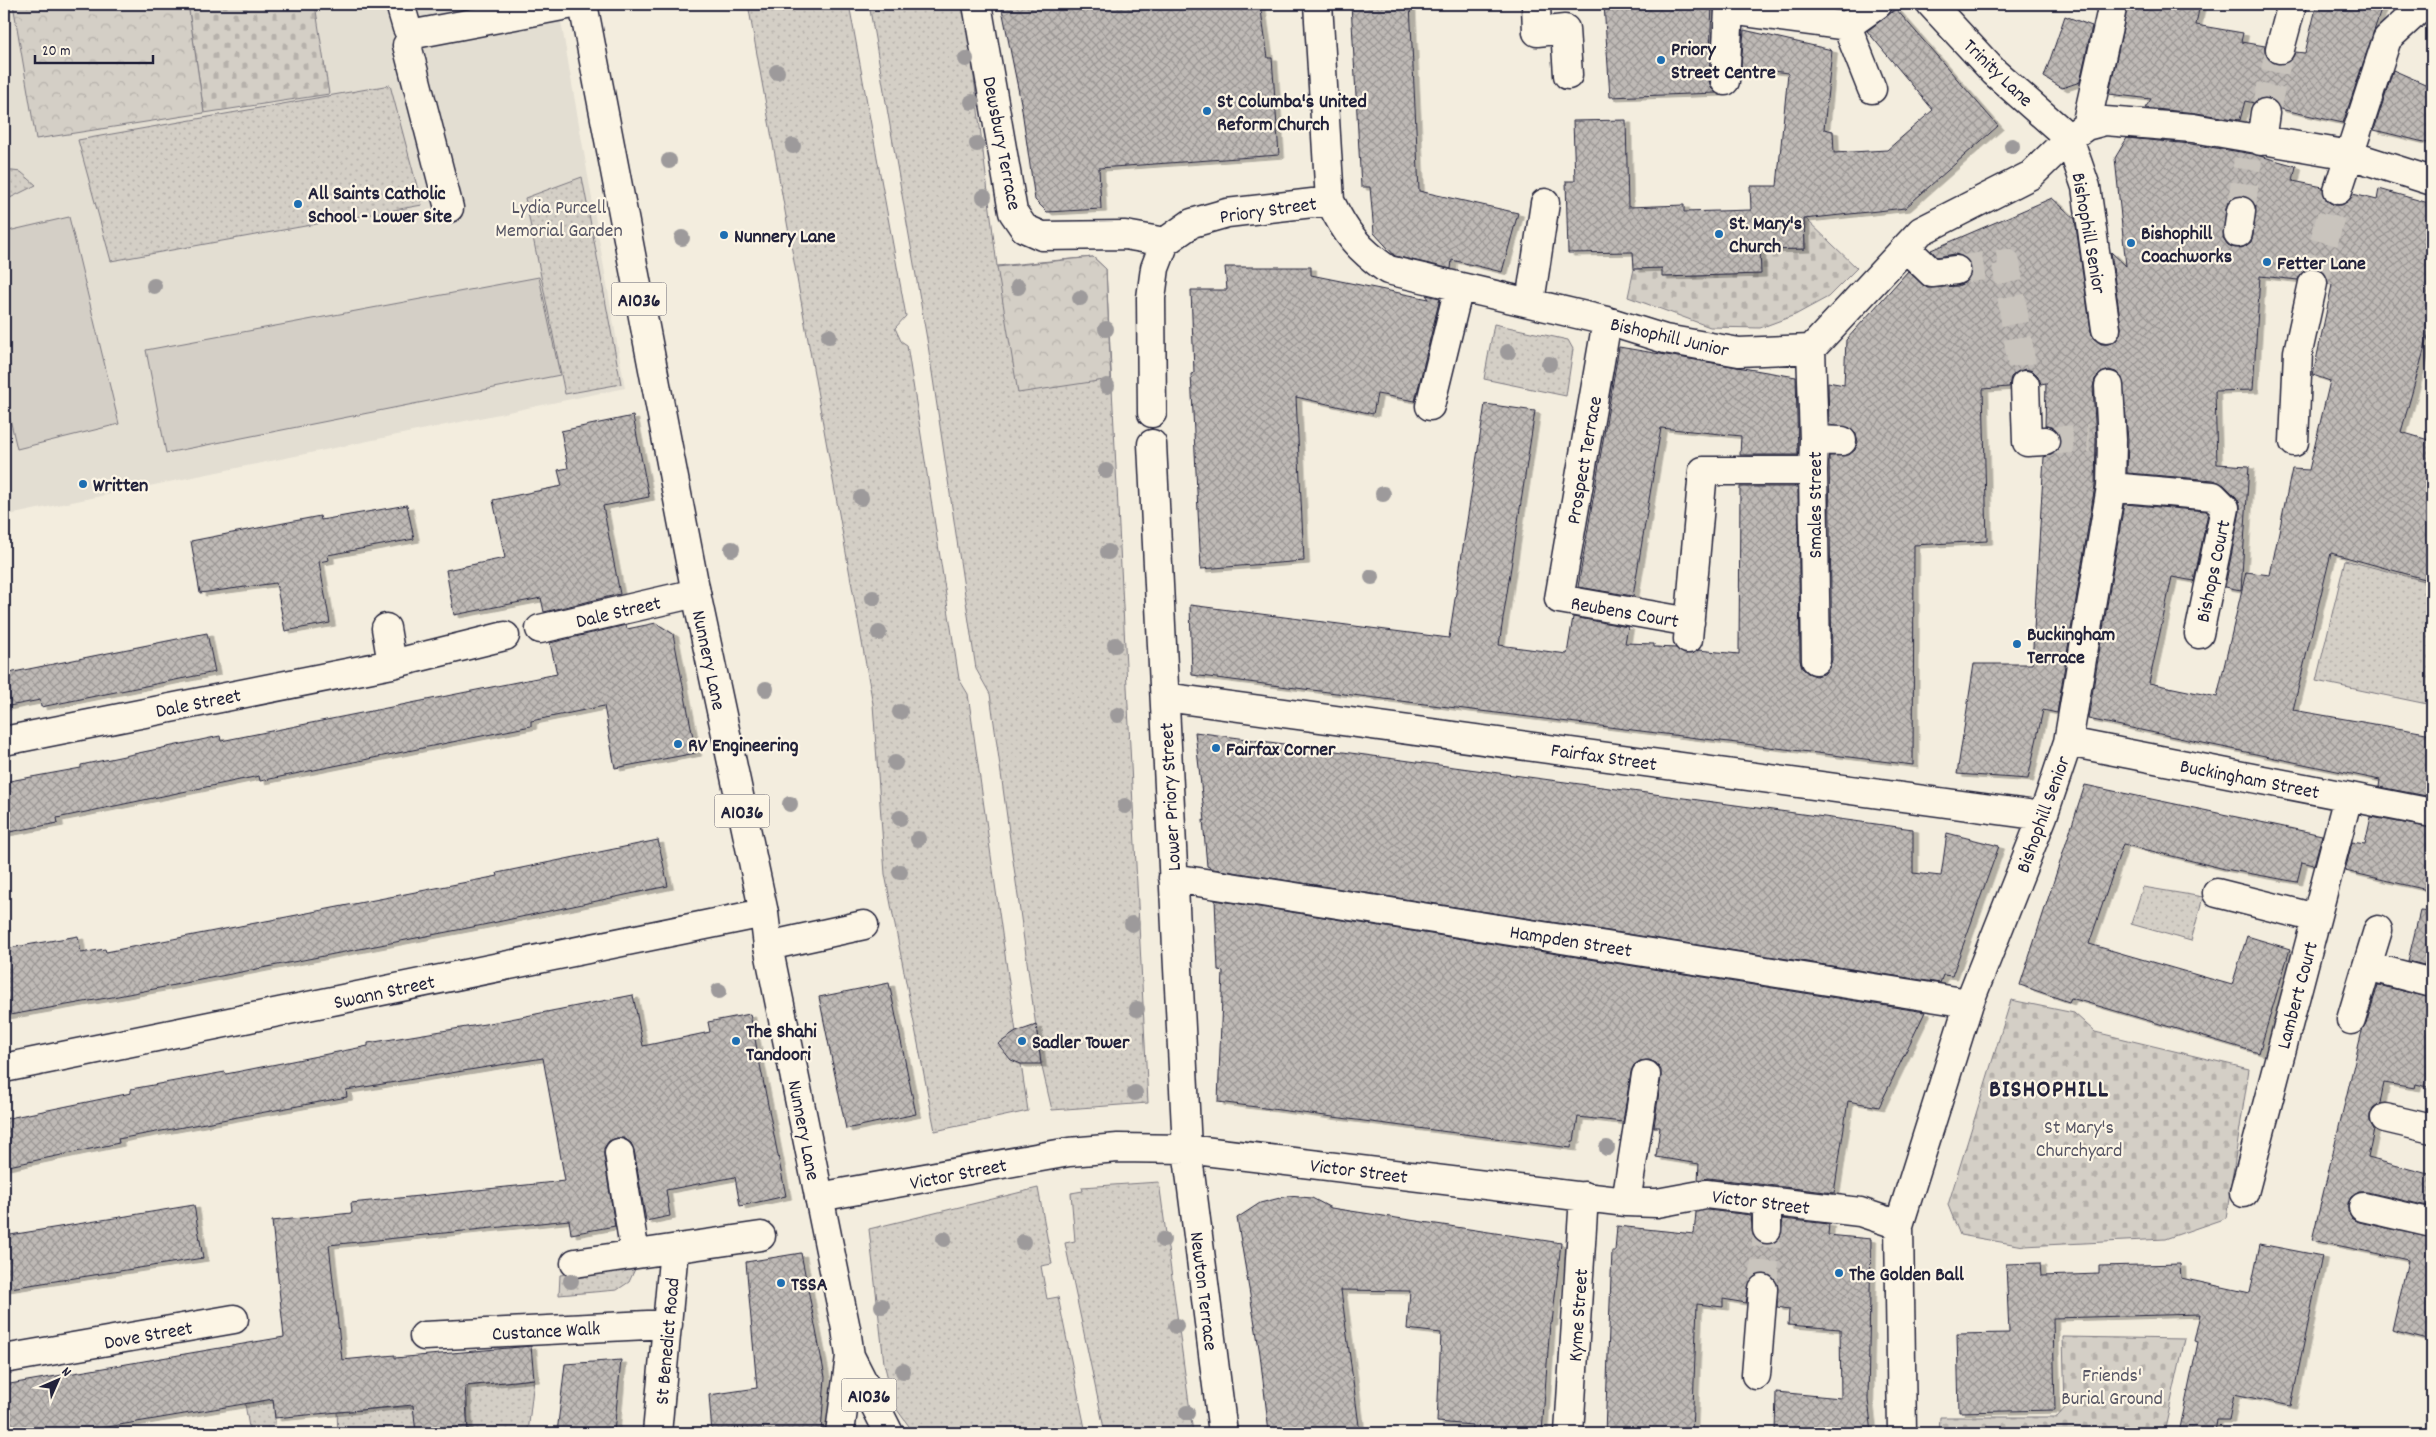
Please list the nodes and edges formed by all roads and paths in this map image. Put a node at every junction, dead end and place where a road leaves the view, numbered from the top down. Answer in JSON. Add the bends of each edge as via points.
{"nodes":[{"id":1,"x":400,"y":4,"type":"edge"},
{"id":2,"x":572,"y":4,"type":"edge"},
{"id":3,"x":583,"y":4,"type":"edge"},
{"id":4,"x":977,"y":4,"type":"edge"},
{"id":5,"x":1318,"y":4,"type":"edge"},
{"id":6,"x":1536,"y":4,"type":"edge"},
{"id":7,"x":1878,"y":4,"type":"edge"},
{"id":8,"x":1931,"y":4,"type":"edge"},
{"id":9,"x":2113,"y":4,"type":"edge"},
{"id":10,"x":2425,"y":4,"type":"edge"},
{"id":11,"x":2291,"y":8,"type":"dead end"},
{"id":12,"x":1847,"y":26,"type":"junction"},
{"id":13,"x":415,"y":34,"type":"junction"},
{"id":14,"x":2280,"y":49,"type":"tunnel mouth"},
{"id":15,"x":1568,"y":75,"type":"dead end"},
{"id":16,"x":1725,"y":81,"type":"dead end"},
{"id":17,"x":1872,"y":89,"type":"dead end"},
{"id":18,"x":2265,"y":113,"type":"tunnel mouth"},
{"id":19,"x":2078,"y":132,"type":"junction"},
{"id":20,"x":2253,"y":146,"type":"junction"},
{"id":21,"x":2350,"y":155,"type":"junction"},
{"id":22,"x":2432,"y":181,"type":"edge"},
{"id":23,"x":2338,"y":190,"type":"tunnel mouth"},
{"id":24,"x":1330,"y":201,"type":"junction"},
{"id":25,"x":1545,"y":203,"type":"dead end"},
{"id":26,"x":449,"y":208,"type":"dead end"},
{"id":27,"x":1165,"y":242,"type":"junction"},
{"id":28,"x":1906,"y":248,"type":"junction"},
{"id":29,"x":1956,"y":270,"type":"tunnel mouth"},
{"id":30,"x":2313,"y":283,"type":"tunnel mouth"},
{"id":31,"x":1459,"y":287,"type":"junction"},
{"id":32,"x":1530,"y":302,"type":"junction"},
{"id":33,"x":1607,"y":321,"type":"junction"},
{"id":34,"x":2106,"y":329,"type":"dead end"},
{"id":35,"x":1811,"y":349,"type":"junction"},
{"id":36,"x":2025,"y":385,"type":"tunnel mouth"},
{"id":37,"x":2109,"y":386,"type":"dead end"},
{"id":38,"x":1430,"y":406,"type":"dead end"},
{"id":39,"x":1152,"y":413,"type":"dead end"},
{"id":40,"x":1814,"y":440,"type":"junction"},
{"id":41,"x":1842,"y":441,"type":"dead end"},
{"id":42,"x":2045,"y":441,"type":"tunnel mouth"},
{"id":43,"x":2294,"y":442,"type":"dead end"},
{"id":44,"x":1152,"y":444,"type":"dead end"},
{"id":45,"x":1813,"y":471,"type":"junction"},
{"id":46,"x":2111,"y":487,"type":"junction"},
{"id":47,"x":696,"y":594,"type":"junction"},
{"id":48,"x":1559,"y":599,"type":"joint"},
{"id":49,"x":386,"y":628,"type":"dead end"},
{"id":50,"x":540,"y":628,"type":"dead end"},
{"id":51,"x":2199,"y":634,"type":"dead end"},
{"id":52,"x":505,"y":636,"type":"dead end"},
{"id":53,"x":1816,"y":660,"type":"dead end"},
{"id":54,"x":392,"y":664,"type":"junction"},
{"id":55,"x":1165,"y":697,"type":"junction"},
{"id":56,"x":4,"y":741,"type":"edge"},
{"id":57,"x":2068,"y":742,"type":"junction"},
{"id":58,"x":2348,"y":797,"type":"junction"},
{"id":59,"x":2432,"y":814,"type":"edge"},
{"id":60,"x":2043,"y":816,"type":"junction"},
{"id":61,"x":1173,"y":878,"type":"junction"},
{"id":62,"x":2217,"y":893,"type":"dead end"},
{"id":63,"x":764,"y":913,"type":"junction"},
{"id":64,"x":2316,"y":918,"type":"junction"},
{"id":65,"x":864,"y":925,"type":"dead end"},
{"id":66,"x":2378,"y":930,"type":"dead end"},
{"id":67,"x":768,"y":946,"type":"junction"},
{"id":68,"x":2367,"y":966,"type":"junction"},
{"id":69,"x":2432,"y":983,"type":"edge"},
{"id":70,"x":1969,"y":1003,"type":"junction"},
{"id":71,"x":2351,"y":1020,"type":"dead end"},
{"id":72,"x":4,"y":1068,"type":"edge"},
{"id":73,"x":1646,"y":1075,"type":"dead end"},
{"id":74,"x":2385,"y":1118,"type":"dead end"},
{"id":75,"x":2432,"y":1129,"type":"edge"},
{"id":76,"x":1187,"y":1149,"type":"junction"},
{"id":77,"x":619,"y":1154,"type":"dead end"},
{"id":78,"x":2244,"y":1193,"type":"dead end"},
{"id":79,"x":1584,"y":1196,"type":"junction"},
{"id":80,"x":819,"y":1197,"type":"junction"},
{"id":81,"x":1626,"y":1202,"type":"junction"},
{"id":82,"x":1767,"y":1202,"type":"junction"},
{"id":83,"x":2363,"y":1207,"type":"dead end"},
{"id":84,"x":2432,"y":1224,"type":"edge"},
{"id":85,"x":1899,"y":1225,"type":"junction"},
{"id":86,"x":1767,"y":1229,"type":"tunnel mouth"},
{"id":87,"x":761,"y":1236,"type":"dead end"},
{"id":88,"x":674,"y":1249,"type":"junction"},
{"id":89,"x":636,"y":1254,"type":"junction"},
{"id":90,"x":575,"y":1264,"type":"dead end"},
{"id":91,"x":1763,"y":1289,"type":"tunnel mouth"},
{"id":92,"x":234,"y":1319,"type":"dead end"},
{"id":93,"x":668,"y":1324,"type":"junction"},
{"id":94,"x":424,"y":1336,"type":"dead end"},
{"id":95,"x":850,"y":1356,"type":"junction"},
{"id":96,"x":4,"y":1359,"type":"edge"},
{"id":97,"x":1756,"y":1374,"type":"dead end"},
{"id":98,"x":657,"y":1433,"type":"edge"},
{"id":99,"x":840,"y":1433,"type":"edge"},
{"id":100,"x":889,"y":1433,"type":"edge"},
{"id":101,"x":1223,"y":1433,"type":"edge"},
{"id":102,"x":1569,"y":1433,"type":"edge"},
{"id":103,"x":1902,"y":1433,"type":"edge"}],
"edges":[{"from":1,"to":13,"type":"street","via":[[406,28]]},
{"from":2,"to":13,"type":"street"},
{"from":3,"to":47,"type":"street","name":"Nunnery Lane","number":"A1036"},
{"from":4,"to":27,"type":"street","name":"Dewsbury Terrace","via":[[1013,212],[1024,228],[1042,236],[1125,235]]},
{"from":5,"to":24,"type":"street","name":"Priory Street"},
{"from":6,"to":15,"type":"street","via":[[1537,32],[1565,29]]},
{"from":7,"to":12,"type":"street"},
{"from":8,"to":19,"type":"street","name":"Trinity Lane","via":[[1994,72]]},
{"from":9,"to":19,"type":"street"},
{"from":10,"to":21,"type":"street","via":[[2387,39]]},
{"from":11,"to":14,"type":"street"},
{"from":12,"to":16,"type":"street","via":[[1729,10]]},
{"from":12,"to":17,"type":"street"},
{"from":13,"to":26,"type":"street","via":[[407,45]]},
{"from":18,"to":20,"type":"street"},
{"from":19,"to":20,"type":"street","via":[[2105,121],[2127,122],[2194,128]]},
{"from":19,"to":28,"type":"street","via":[[2031,175],[1921,231]]},
{"from":19,"to":34,"type":"street","name":"Bishophill Senior"},
{"from":20,"to":21,"type":"street"},
{"from":21,"to":22,"type":"street"},
{"from":21,"to":23,"type":"street"},
{"from":24,"to":27,"type":"street","name":"Priory Street","via":[[1227,213],[1192,223]]},
{"from":24,"to":31,"type":"street","name":"Bishophill Junior","via":[[1342,227],[1364,253],[1388,270]]},
{"from":25,"to":32,"type":"street"},
{"from":27,"to":39,"type":"street","via":[[1155,268],[1151,298]]},
{"from":28,"to":29,"type":"street","via":[[1932,274]]},
{"from":28,"to":35,"type":"street"},
{"from":30,"to":43,"type":"street","via":[[2298,352]]},
{"from":31,"to":32,"type":"street","name":"Bishophill Junior"},
{"from":31,"to":38,"type":"street"},
{"from":32,"to":33,"type":"street","name":"Bishophill Junior"},
{"from":33,"to":35,"type":"street","name":"Bishophill Junior","via":[[1665,339],[1739,352]]},
{"from":33,"to":48,"type":"street","name":"Prospect Terrace"},
{"from":35,"to":40,"type":"street","name":"Smales Street"},
{"from":36,"to":42,"type":"street","via":[[2027,442]]},
{"from":37,"to":46,"type":"street","name":"Bishophill Senior","via":[[2100,439]]},
{"from":40,"to":41,"type":"street"},
{"from":40,"to":45,"type":"street","name":"Smales Street"},
{"from":44,"to":55,"type":"street","name":"Lower Priory Street"},
{"from":45,"to":48,"type":"street","name":"Reubens Court","via":[[1703,471],[1689,631]]},
{"from":45,"to":53,"type":"street","name":"Smales Street"},
{"from":46,"to":51,"type":"street","name":"Bishops Court","via":[[2213,496],[2225,508]]},
{"from":46,"to":57,"type":"street","name":"Bishophill Senior"},
{"from":47,"to":50,"type":"street","name":"Dale Street"},
{"from":47,"to":63,"type":"street","name":"Nunnery Lane","number":"A1036"},
{"from":49,"to":54,"type":"street"},
{"from":52,"to":54,"type":"street","name":"Dale Street"},
{"from":54,"to":56,"type":"street","name":"Dale Street"},
{"from":55,"to":60,"type":"street","name":"Fairfax Street"},
{"from":55,"to":61,"type":"street","name":"Lower Priory Street"},
{"from":57,"to":58,"type":"street","name":"Buckingham Street"},
{"from":57,"to":60,"type":"street","name":"Bishophill Senior"},
{"from":58,"to":59,"type":"street","name":"Buckingham Street"},
{"from":58,"to":64,"type":"street","name":"Lambert Court"},
{"from":60,"to":70,"type":"street","name":"Bishophill Senior"},
{"from":61,"to":70,"type":"street","name":"Hampden Street"},
{"from":61,"to":76,"type":"street","name":"Lower Priory Street"},
{"from":62,"to":64,"type":"street"},
{"from":63,"to":67,"type":"street","name":"Nunnery Lane","number":"A1036"},
{"from":63,"to":72,"type":"street","name":"Swann Street"},
{"from":64,"to":78,"type":"street","name":"Lambert Court"},
{"from":65,"to":67,"type":"street"},
{"from":66,"to":68,"type":"street"},
{"from":67,"to":80,"type":"street","name":"Nunnery Lane","number":"A1036"},
{"from":68,"to":69,"type":"street"},
{"from":68,"to":71,"type":"street"},
{"from":70,"to":85,"type":"street","name":"Bishophill Senior"},
{"from":73,"to":81,"type":"street"},
{"from":74,"to":75,"type":"street"},
{"from":76,"to":79,"type":"street","name":"Victor Street"},
{"from":76,"to":80,"type":"street","name":"Victor Street","via":[[1118,1148],[1069,1152]]},
{"from":76,"to":101,"type":"street","name":"Newton Terrace"},
{"from":77,"to":89,"type":"street"},
{"from":79,"to":81,"type":"street","name":"Victor Street"},
{"from":79,"to":102,"type":"street","name":"Kyme Street"},
{"from":80,"to":95,"type":"street","name":"Nunnery Lane","number":"A1036"},
{"from":81,"to":82,"type":"street","name":"Victor Street","via":[[1656,1203],[1706,1194]]},
{"from":82,"to":85,"type":"street","name":"Victor Street","via":[[1860,1212]]},
{"from":82,"to":86,"type":"street"},
{"from":83,"to":84,"type":"street"},
{"from":85,"to":103,"type":"street","name":"Bishophill Senior"},
{"from":87,"to":88,"type":"street","name":"St Benedict Road"},
{"from":88,"to":89,"type":"street","name":"St Benedict Road"},
{"from":88,"to":93,"type":"street","name":"St Benedict Road"},
{"from":89,"to":90,"type":"street"},
{"from":91,"to":97,"type":"street"},
{"from":92,"to":96,"type":"street","name":"Dove Street"},
{"from":93,"to":94,"type":"street","name":"Custance Walk"},
{"from":93,"to":98,"type":"street","name":"St Benedict Road"},
{"from":95,"to":99,"type":"street","name":"Nunnery Lane","number":"A1036"},
{"from":95,"to":100,"type":"street","number":"A1036"}]}
